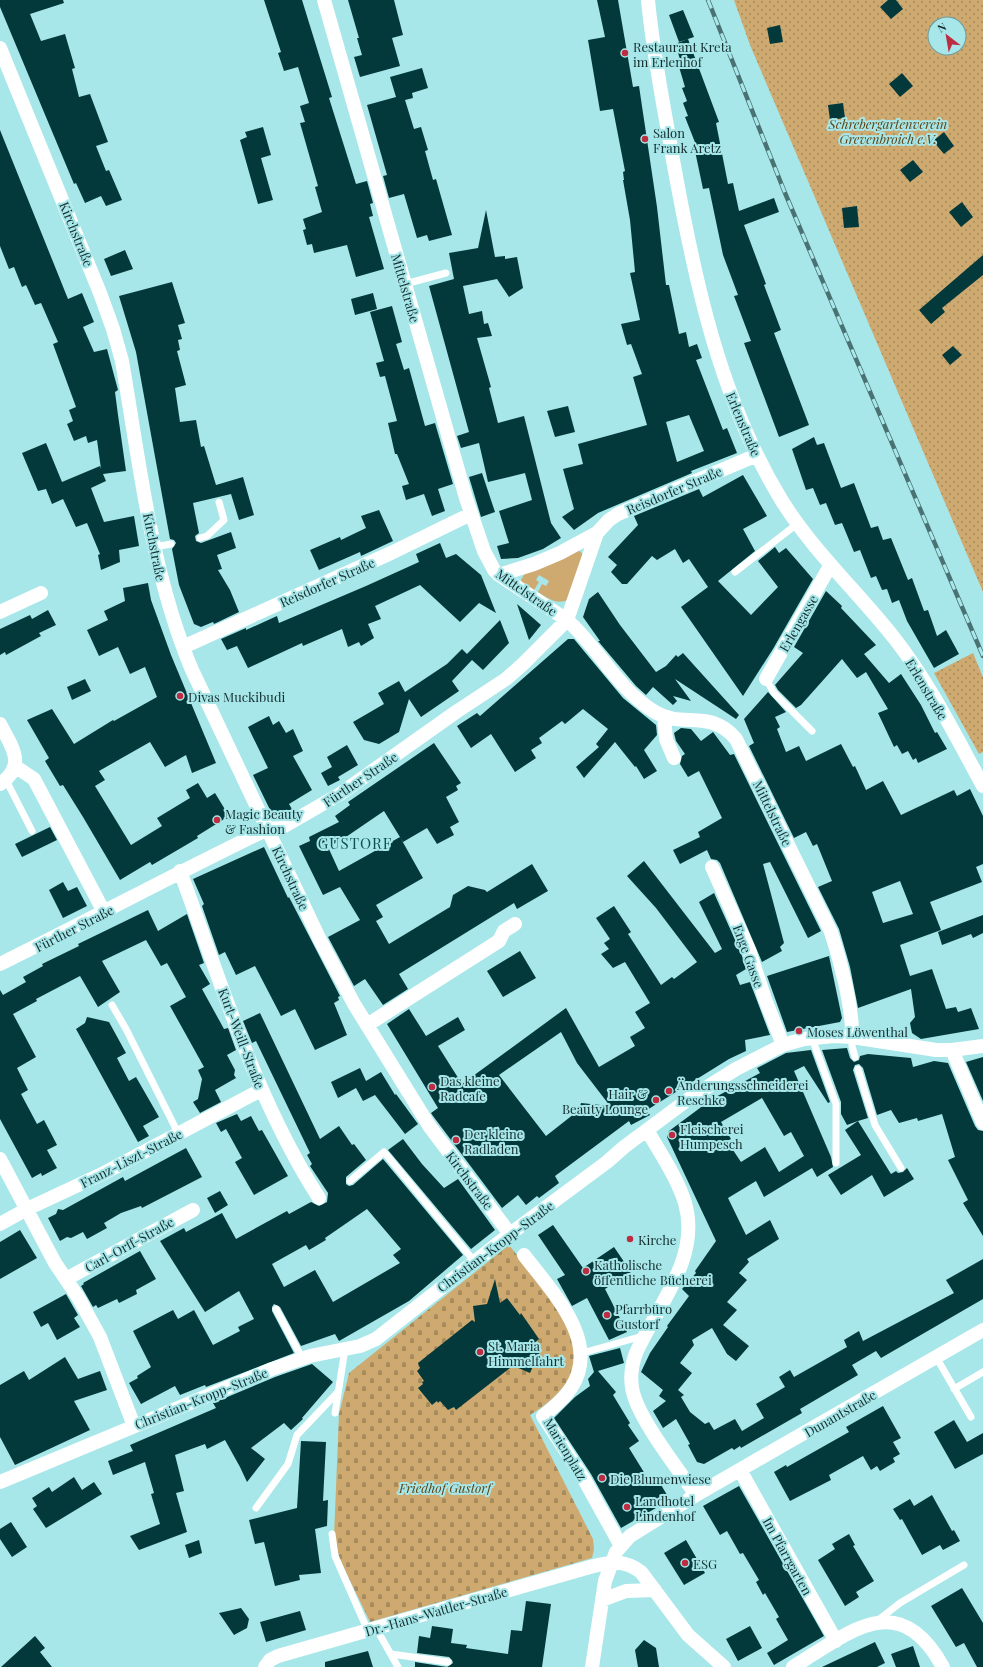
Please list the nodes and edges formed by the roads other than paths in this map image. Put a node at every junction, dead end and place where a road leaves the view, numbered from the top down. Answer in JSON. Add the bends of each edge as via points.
{"nodes":[{"id":1,"x":324,"y":0,"type":"edge"},
{"id":2,"x":648,"y":0,"type":"edge"},
{"id":3,"x":0,"y":48,"type":"edge"},
{"id":4,"x":446,"y":273,"type":"dead end"},
{"id":5,"x":404,"y":284,"type":"junction"},
{"id":6,"x":757,"y":455,"type":"junction"},
{"id":7,"x":219,"y":502,"type":"dead end"},
{"id":8,"x":471,"y":514,"type":"junction"},
{"id":9,"x":797,"y":524,"type":"junction"},
{"id":10,"x":597,"y":533,"type":"junction"},
{"id":11,"x":200,"y":538,"type":"dead end"},
{"id":12,"x":171,"y":544,"type":"dead end"},
{"id":13,"x":155,"y":547,"type":"junction"},
{"id":14,"x":830,"y":566,"type":"junction"},
{"id":15,"x":735,"y":572,"type":"dead end"},
{"id":16,"x":499,"y":575,"type":"junction"},
{"id":17,"x":42,"y":593,"type":"dead end"},
{"id":18,"x":0,"y":612,"type":"edge"},
{"id":19,"x":567,"y":620,"type":"junction"},
{"id":20,"x":183,"y":647,"type":"junction"},
{"id":21,"x":766,"y":679,"type":"joint"},
{"id":22,"x":664,"y":716,"type":"junction"},
{"id":23,"x":0,"y":724,"type":"edge"},
{"id":24,"x":812,"y":731,"type":"dead end"},
{"id":25,"x":674,"y":758,"type":"dead end"},
{"id":26,"x":16,"y":766,"type":"junction"},
{"id":27,"x":3,"y":782,"type":"edge"},
{"id":28,"x":983,"y":786,"type":"edge"},
{"id":29,"x":268,"y":829,"type":"junction"},
{"id":30,"x":32,"y":831,"type":"dead end"},
{"id":31,"x":712,"y":867,"type":"dead end"},
{"id":32,"x":180,"y":871,"type":"junction"},
{"id":33,"x":104,"y":912,"type":"junction"},
{"id":34,"x":515,"y":924,"type":"dead end"},
{"id":35,"x":0,"y":964,"type":"edge"},
{"id":36,"x":112,"y":1005,"type":"dead end"},
{"id":37,"x":367,"y":1025,"type":"junction"},
{"id":38,"x":852,"y":1037,"type":"junction"},
{"id":39,"x":812,"y":1038,"type":"junction"},
{"id":40,"x":783,"y":1045,"type":"junction"},
{"id":41,"x":983,"y":1046,"type":"edge"},
{"id":42,"x":952,"y":1050,"type":"junction"},
{"id":43,"x":855,"y":1057,"type":"dead end"},
{"id":44,"x":858,"y":1069,"type":"dead end"},
{"id":45,"x":261,"y":1090,"type":"junction"},
{"id":46,"x":983,"y":1123,"type":"edge"},
{"id":47,"x":647,"y":1130,"type":"junction"},
{"id":48,"x":178,"y":1133,"type":"junction"},
{"id":49,"x":0,"y":1159,"type":"edge"},
{"id":50,"x":836,"y":1163,"type":"dead end"},
{"id":51,"x":901,"y":1168,"type":"dead end"},
{"id":52,"x":350,"y":1181,"type":"dead end"},
{"id":53,"x":319,"y":1198,"type":"dead end"},
{"id":54,"x":27,"y":1209,"type":"junction"},
{"id":55,"x":193,"y":1210,"type":"dead end"},
{"id":56,"x":0,"y":1224,"type":"edge"},
{"id":57,"x":510,"y":1234,"type":"junction"},
{"id":58,"x":524,"y":1255,"type":"dead end"},
{"id":59,"x":474,"y":1261,"type":"junction"},
{"id":60,"x":66,"y":1279,"type":"junction"},
{"id":61,"x":276,"y":1309,"type":"dead end"},
{"id":62,"x":983,"y":1330,"type":"edge"},
{"id":63,"x":643,"y":1336,"type":"junction"},
{"id":64,"x":345,"y":1349,"type":"junction"},
{"id":65,"x":582,"y":1353,"type":"junction"},
{"id":66,"x":936,"y":1357,"type":"junction"},
{"id":67,"x":302,"y":1358,"type":"junction"},
{"id":68,"x":983,"y":1372,"type":"edge"},
{"id":69,"x":954,"y":1388,"type":"junction"},
{"id":70,"x":337,"y":1392,"type":"junction"},
{"id":71,"x":335,"y":1413,"type":"dead end"},
{"id":72,"x":971,"y":1417,"type":"dead end"},
{"id":73,"x":134,"y":1426,"type":"junction"},
{"id":74,"x":740,"y":1470,"type":"junction"},
{"id":75,"x":0,"y":1482,"type":"edge"},
{"id":76,"x":696,"y":1495,"type":"junction"},
{"id":77,"x":256,"y":1508,"type":"dead end"},
{"id":78,"x":332,"y":1534,"type":"dead end"},
{"id":79,"x":621,"y":1546,"type":"junction"},
{"id":80,"x":612,"y":1562,"type":"junction"},
{"id":81,"x":964,"y":1565,"type":"dead end"},
{"id":82,"x":655,"y":1590,"type":"junction"},
{"id":83,"x":602,"y":1600,"type":"junction"},
{"id":84,"x":875,"y":1623,"type":"junction"},
{"id":85,"x":372,"y":1629,"type":"junction"},
{"id":86,"x":836,"y":1641,"type":"junction"},
{"id":87,"x":391,"y":1654,"type":"junction"},
{"id":88,"x":448,"y":1662,"type":"dead end"},
{"id":89,"x":265,"y":1667,"type":"edge"},
{"id":90,"x":398,"y":1667,"type":"edge"},
{"id":91,"x":592,"y":1667,"type":"edge"},
{"id":92,"x":724,"y":1667,"type":"edge"},
{"id":93,"x":793,"y":1667,"type":"edge"},
{"id":94,"x":943,"y":1667,"type":"edge"}],
"edges":[{"from":1,"to":5,"type":"street","name":"Mittelstraße"},
{"from":2,"to":6,"type":"street","name":"Erlenstraße","via":[[658,75],[691,254],[727,382]]},
{"from":3,"to":13,"type":"street","name":"Kirchstraße","via":[[114,329]]},
{"from":4,"to":5,"type":"lane"},
{"from":5,"to":8,"type":"street","name":"Mittelstraße"},
{"from":6,"to":9,"type":"street","name":"Erlenstraße"},
{"from":6,"to":10,"type":"street","name":"Reisdorfer Straße","via":[[618,514]]},
{"from":7,"to":11,"type":"lane","via":[[224,520],[207,536]]},
{"from":8,"to":16,"type":"street","name":"Mittelstraße","via":[[486,557]]},
{"from":8,"to":20,"type":"street","name":"Reisdorfer Straße"},
{"from":9,"to":14,"type":"street","name":"Erlenstraße"},
{"from":9,"to":15,"type":"lane"},
{"from":10,"to":16,"type":"street","name":"Reisdorfer Straße","via":[[547,559]]},
{"from":10,"to":19,"type":"street","name":"Reisdorfer Straße"},
{"from":12,"to":13,"type":"lane"},
{"from":13,"to":20,"type":"street","name":"Kirchstraße","via":[[167,601]]},
{"from":14,"to":21,"type":"street","name":"Erlengasse"},
{"from":14,"to":28,"type":"street","name":"Erlenstraße","via":[[900,645]]},
{"from":16,"to":19,"type":"street","name":"Mittelstraße"},
{"from":17,"to":18,"type":"street"},
{"from":19,"to":22,"type":"street","name":"Mittelstraße","via":[[583,635],[628,692]]},
{"from":19,"to":29,"type":"street","name":"Fürther Straße","via":[[531,657],[506,678],[340,794],[281,828]]},
{"from":20,"to":29,"type":"street","name":"Kirchstraße"},
{"from":21,"to":24,"type":"lane","via":[[774,693]]},
{"from":22,"to":25,"type":"street","via":[[666,739]]},
{"from":22,"to":38,"type":"street","name":"Mittelstraße","via":[[716,723],[732,734],[740,745],[831,932],[851,1019]]},
{"from":23,"to":26,"type":"street","via":[[13,748]]},
{"from":26,"to":27,"type":"street"},
{"from":26,"to":33,"type":"street","via":[[34,779]]},
{"from":27,"to":30,"type":"lane"},
{"from":29,"to":32,"type":"street","name":"Fürther Straße"},
{"from":29,"to":37,"type":"street","name":"Kirchstraße","via":[[332,962]]},
{"from":31,"to":40,"type":"street","name":"Enge Gasse","via":[[749,950]]},
{"from":32,"to":33,"type":"street","name":"Fürther Straße"},
{"from":32,"to":45,"type":"street","name":"Kurt-Weill-Straße"},
{"from":33,"to":35,"type":"street","name":"Fürther Straße"},
{"from":34,"to":37,"type":"street","via":[[504,931],[499,941]]},
{"from":36,"to":48,"type":"lane"},
{"from":37,"to":57,"type":"street","name":"Kirchstraße","via":[[430,1127]]},
{"from":38,"to":39,"type":"street","name":"Christian-Kropp-Straße"},
{"from":38,"to":42,"type":"street","name":"Christian-Kropp-Straße"},
{"from":38,"to":43,"type":"lane"},
{"from":39,"to":40,"type":"street","name":"Christian-Kropp-Straße"},
{"from":39,"to":50,"type":"lane","via":[[836,1104]]},
{"from":40,"to":47,"type":"street","name":"Christian-Kropp-Straße","via":[[711,1084]]},
{"from":41,"to":42,"type":"street","name":"Christian-Kropp-Straße"},
{"from":42,"to":46,"type":"street"},
{"from":44,"to":51,"type":"lane","via":[[875,1125]]},
{"from":45,"to":48,"type":"street","name":"Franz-Liszt-Straße"},
{"from":45,"to":53,"type":"street","name":"Kurt-Weill-Straße","via":[[300,1169]]},
{"from":47,"to":57,"type":"street","name":"Christian-Kropp-Straße"},
{"from":47,"to":63,"type":"street","via":[[682,1194],[687,1209],[688,1240],[679,1271]]},
{"from":48,"to":54,"type":"street","name":"Franz-Liszt-Straße","via":[[104,1173]]},
{"from":49,"to":54,"type":"street"},
{"from":52,"to":59,"type":"lane","via":[[384,1152]]},
{"from":54,"to":56,"type":"street","name":"Franz-Liszt-Straße"},
{"from":54,"to":60,"type":"street","via":[[55,1264]]},
{"from":55,"to":60,"type":"street","name":"Carl-Orff-Straße"},
{"from":57,"to":59,"type":"street","name":"Christian-Kropp-Straße"},
{"from":58,"to":65,"type":"street","name":"Marienplatz","via":[[567,1314],[577,1334]]},
{"from":59,"to":64,"type":"street","name":"Christian-Kropp-Straße","via":[[376,1339]]},
{"from":60,"to":73,"type":"street","via":[[100,1337]]},
{"from":61,"to":67,"type":"lane"},
{"from":62,"to":66,"type":"street","name":"Dunantstraße"},
{"from":63,"to":65,"type":"lane"},
{"from":63,"to":76,"type":"street","via":[[632,1367],[635,1400],[640,1413]]},
{"from":64,"to":67,"type":"street","name":"Christian-Kropp-Straße"},
{"from":64,"to":70,"type":"lane","via":[[344,1368]]},
{"from":65,"to":79,"type":"street","name":"Marienplatz","via":[[579,1371],[571,1388],[543,1416],[584,1479]]},
{"from":66,"to":69,"type":"lane"},
{"from":66,"to":74,"type":"street","name":"Dunantstraße"},
{"from":67,"to":73,"type":"street","name":"Christian-Kropp-Straße"},
{"from":68,"to":69,"type":"lane"},
{"from":69,"to":72,"type":"lane"},
{"from":70,"to":71,"type":"lane"},
{"from":70,"to":77,"type":"lane","via":[[297,1435],[288,1464]]},
{"from":73,"to":75,"type":"street","name":"Christian-Kropp-Straße"},
{"from":74,"to":76,"type":"street","name":"Dunantstraße"},
{"from":74,"to":86,"type":"street","name":"Im Pfarrgarten"},
{"from":76,"to":79,"type":"street","name":"Dunantstraße","via":[[638,1529]]},
{"from":78,"to":85,"type":"lane","via":[[335,1556]]},
{"from":79,"to":80,"type":"street","name":"Dunantstraße"},
{"from":80,"to":82,"type":"street","via":[[625,1563],[636,1568]]},
{"from":80,"to":83,"type":"street","name":"Dunantstraße"},
{"from":80,"to":85,"type":"street","name":"Dr.-Hans-Wattler-Straße","via":[[590,1566]]},
{"from":81,"to":84,"type":"lane","via":[[900,1603]]},
{"from":82,"to":83,"type":"street","via":[[626,1590]]},
{"from":82,"to":92,"type":"street","via":[[692,1639]]},
{"from":83,"to":91,"type":"street","name":"Dunantstraße"},
{"from":84,"to":86,"type":"street","via":[[855,1630]]},
{"from":84,"to":94,"type":"street","via":[[893,1622],[912,1629],[929,1645]]},
{"from":85,"to":87,"type":"lane"},
{"from":85,"to":89,"type":"street","name":"Dr.-Hans-Wattler-Straße","via":[[278,1656],[270,1660]]},
{"from":86,"to":93,"type":"street"},
{"from":87,"to":88,"type":"lane"},
{"from":87,"to":90,"type":"lane"}]}
